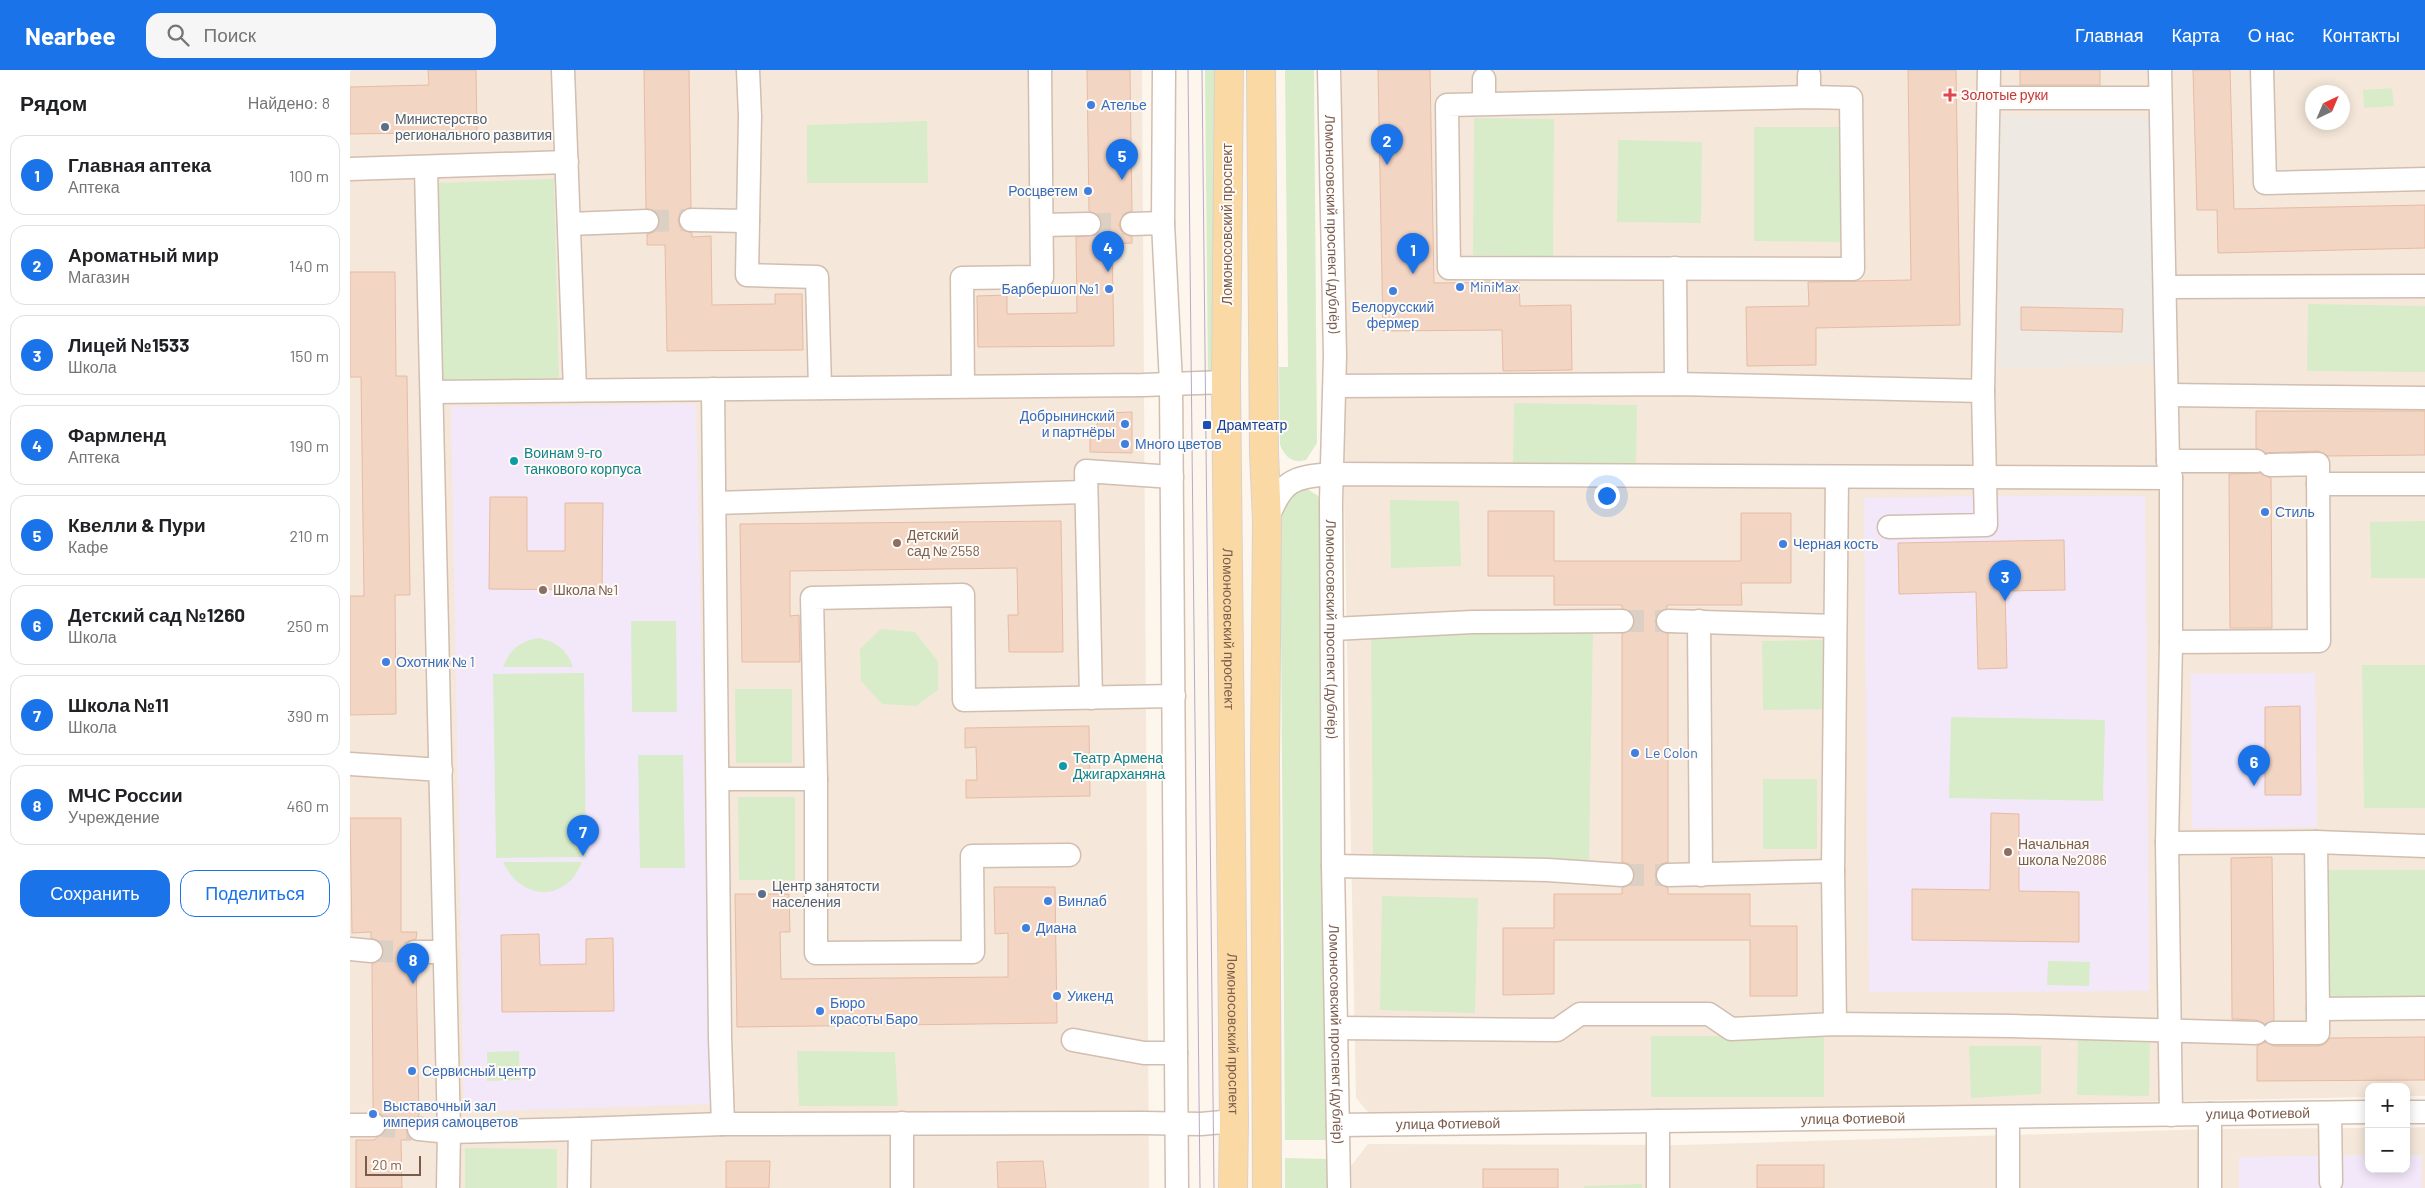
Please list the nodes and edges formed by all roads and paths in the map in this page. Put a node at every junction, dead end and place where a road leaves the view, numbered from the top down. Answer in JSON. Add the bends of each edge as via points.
{"nodes":[{"id":1,"x":563,"y":70,"type":"edge"},
{"id":2,"x":748,"y":70,"type":"edge"},
{"id":3,"x":1040,"y":70,"type":"edge"},
{"id":4,"x":1164,"y":70,"type":"edge"},
{"id":5,"x":1228,"y":70,"type":"edge"},
{"id":6,"x":1261,"y":70,"type":"edge"},
{"id":7,"x":1329,"y":70,"type":"edge"},
{"id":8,"x":1989,"y":70,"type":"edge"},
{"id":9,"x":2160,"y":70,"type":"edge"},
{"id":10,"x":2262,"y":70,"type":"edge"},
{"id":11,"x":1809,"y":75,"type":"dead end"},
{"id":12,"x":1484,"y":79,"type":"dead end"},
{"id":13,"x":1809,"y":97,"type":"junction"},
{"id":14,"x":1989,"y":98,"type":"junction"},
{"id":15,"x":2160,"y":98,"type":"junction"},
{"id":16,"x":1484,"y":103,"type":"junction"},
{"id":17,"x":567,"y":162,"type":"junction"},
{"id":18,"x":426,"y":168,"type":"junction"},
{"id":19,"x":350,"y":169,"type":"edge"},
{"id":20,"x":2425,"y":179,"type":"edge"},
{"id":21,"x":692,"y":220,"type":"tunnel mouth"},
{"id":22,"x":646,"y":221,"type":"tunnel mouth"},
{"id":23,"x":748,"y":221,"type":"junction"},
{"id":24,"x":1163,"y":223,"type":"junction"},
{"id":25,"x":569,"y":224,"type":"junction"},
{"id":26,"x":1089,"y":224,"type":"tunnel mouth"},
{"id":27,"x":1132,"y":224,"type":"tunnel mouth"},
{"id":28,"x":1042,"y":225,"type":"junction"},
{"id":29,"x":1675,"y":268,"type":"junction"},
{"id":30,"x":2166,"y":286,"type":"junction"},
{"id":31,"x":2425,"y":286,"type":"edge"},
{"id":32,"x":1226,"y":382,"type":"junction"},
{"id":33,"x":1171,"y":383,"type":"junction"},
{"id":34,"x":1676,"y":384,"type":"junction"},
{"id":35,"x":963,"y":386,"type":"junction"},
{"id":36,"x":1334,"y":386,"type":"junction"},
{"id":37,"x":820,"y":388,"type":"junction"},
{"id":38,"x":713,"y":389,"type":"junction"},
{"id":39,"x":575,"y":390,"type":"junction"},
{"id":40,"x":1983,"y":390,"type":"junction"},
{"id":41,"x":432,"y":392,"type":"junction"},
{"id":42,"x":2167,"y":395,"type":"junction"},
{"id":43,"x":2425,"y":398,"type":"edge"},
{"id":44,"x":2170,"y":470,"type":"junction"},
{"id":45,"x":1332,"y":474,"type":"junction"},
{"id":46,"x":1265,"y":475,"type":"junction"},
{"id":47,"x":1172,"y":477,"type":"junction"},
{"id":48,"x":1227,"y":477,"type":"junction"},
{"id":49,"x":1837,"y":478,"type":"junction"},
{"id":50,"x":1984,"y":478,"type":"junction"},
{"id":51,"x":2318,"y":484,"type":"junction"},
{"id":52,"x":2425,"y":484,"type":"edge"},
{"id":53,"x":1085,"y":492,"type":"junction"},
{"id":54,"x":715,"y":503,"type":"junction"},
{"id":55,"x":1267,"y":521,"type":"junction"},
{"id":56,"x":1889,"y":527,"type":"dead end"},
{"id":57,"x":1622,"y":621,"type":"tunnel mouth"},
{"id":58,"x":1668,"y":621,"type":"tunnel mouth"},
{"id":59,"x":1699,"y":621,"type":"junction"},
{"id":60,"x":1834,"y":626,"type":"junction"},
{"id":61,"x":1333,"y":629,"type":"junction"},
{"id":62,"x":2171,"y":642,"type":"junction"},
{"id":63,"x":1174,"y":696,"type":"junction"},
{"id":64,"x":1090,"y":698,"type":"junction"},
{"id":65,"x":350,"y":764,"type":"edge"},
{"id":66,"x":441,"y":770,"type":"junction"},
{"id":67,"x":718,"y":779,"type":"junction"},
{"id":68,"x":816,"y":779,"type":"junction"},
{"id":69,"x":2316,"y":842,"type":"junction"},
{"id":70,"x":2167,"y":843,"type":"junction"},
{"id":71,"x":2425,"y":846,"type":"edge"},
{"id":72,"x":1069,"y":855,"type":"dead end"},
{"id":73,"x":1333,"y":866,"type":"junction"},
{"id":74,"x":1833,"y":871,"type":"junction"},
{"id":75,"x":1668,"y":874,"type":"tunnel mouth"},
{"id":76,"x":1622,"y":875,"type":"tunnel mouth"},
{"id":77,"x":1701,"y":875,"type":"junction"},
{"id":78,"x":415,"y":952,"type":"tunnel mouth"},
{"id":79,"x":444,"y":952,"type":"junction"},
{"id":80,"x":1233,"y":1002,"type":"junction"},
{"id":81,"x":1266,"y":1002,"type":"junction"},
{"id":82,"x":2318,"y":1008,"type":"junction"},
{"id":83,"x":2425,"y":1008,"type":"edge"},
{"id":84,"x":1835,"y":1024,"type":"junction"},
{"id":85,"x":1337,"y":1028,"type":"junction"},
{"id":86,"x":2170,"y":1031,"type":"junction"},
{"id":87,"x":1073,"y":1040,"type":"dead end"},
{"id":88,"x":1176,"y":1053,"type":"junction"},
{"id":89,"x":2365,"y":1112,"type":"edge"},
{"id":90,"x":2410,"y":1112,"type":"edge"},
{"id":91,"x":2425,"y":1112,"type":"edge"},
{"id":92,"x":2330,"y":1113,"type":"junction"},
{"id":93,"x":2210,"y":1114,"type":"junction"},
{"id":94,"x":2172,"y":1115,"type":"junction"},
{"id":95,"x":2008,"y":1117,"type":"junction"},
{"id":96,"x":1234,"y":1122,"type":"junction"},
{"id":97,"x":1658,"y":1122,"type":"junction"},
{"id":98,"x":902,"y":1123,"type":"junction"},
{"id":99,"x":723,"y":1124,"type":"junction"},
{"id":100,"x":1175,"y":1124,"type":"junction"},
{"id":101,"x":350,"y":1125,"type":"edge"},
{"id":102,"x":374,"y":1125,"type":"tunnel mouth"},
{"id":103,"x":1338,"y":1125,"type":"junction"},
{"id":104,"x":419,"y":1129,"type":"tunnel mouth"},
{"id":105,"x":580,"y":1129,"type":"junction"},
{"id":106,"x":450,"y":1132,"type":"junction"},
{"id":107,"x":2331,"y":1182,"type":"dead end"},
{"id":108,"x":448,"y":1188,"type":"edge"},
{"id":109,"x":579,"y":1188,"type":"edge"},
{"id":110,"x":902,"y":1188,"type":"edge"},
{"id":111,"x":1177,"y":1188,"type":"edge"},
{"id":112,"x":1233,"y":1188,"type":"edge"},
{"id":113,"x":1267,"y":1188,"type":"edge"},
{"id":114,"x":1339,"y":1188,"type":"edge"},
{"id":115,"x":1658,"y":1188,"type":"edge"},
{"id":116,"x":2008,"y":1188,"type":"edge"},
{"id":117,"x":2210,"y":1188,"type":"edge"}],
"edges":[{"from":1,"to":17,"type":"street"},
{"from":2,"to":23,"type":"street"},
{"from":3,"to":28,"type":"street"},
{"from":4,"to":24,"type":"street"},
{"from":5,"to":32,"type":"main road","name":"Ломоносовский проспект"},
{"from":6,"to":46,"type":"main road"},
{"from":7,"to":36,"type":"street","name":"Ломоносовский проспект (дублёр)"},
{"from":8,"to":14,"type":"street"},
{"from":9,"to":15,"type":"street"},
{"from":10,"to":20,"type":"street","via":[[2265,183]]},
{"from":11,"to":13,"type":"street"},
{"from":12,"to":16,"type":"street"},
{"from":13,"to":16,"type":"street"},
{"from":13,"to":29,"type":"street","via":[[1851,98],[1853,269]]},
{"from":14,"to":15,"type":"street"},
{"from":14,"to":40,"type":"street"},
{"from":15,"to":30,"type":"street"},
{"from":16,"to":29,"type":"street","via":[[1447,105],[1450,268]]},
{"from":17,"to":18,"type":"street"},
{"from":17,"to":25,"type":"street"},
{"from":18,"to":19,"type":"street"},
{"from":18,"to":41,"type":"street"},
{"from":21,"to":23,"type":"street"},
{"from":22,"to":25,"type":"street"},
{"from":23,"to":37,"type":"street","via":[[747,275],[817,277]]},
{"from":24,"to":27,"type":"street"},
{"from":24,"to":33,"type":"street"},
{"from":25,"to":39,"type":"street"},
{"from":26,"to":28,"type":"street"},
{"from":28,"to":35,"type":"street","via":[[1042,277],[962,278]]},
{"from":29,"to":34,"type":"street"},
{"from":30,"to":31,"type":"street"},
{"from":30,"to":42,"type":"street"},
{"from":32,"to":33,"type":"street"},
{"from":32,"to":48,"type":"main road","name":"Ломоносовский проспект"},
{"from":33,"to":35,"type":"street"},
{"from":33,"to":47,"type":"street"},
{"from":34,"to":36,"type":"street"},
{"from":34,"to":40,"type":"street"},
{"from":35,"to":37,"type":"street"},
{"from":36,"to":45,"type":"street","name":"Ломоносовский проспект (дублёр)"},
{"from":37,"to":38,"type":"street"},
{"from":38,"to":39,"type":"street"},
{"from":38,"to":54,"type":"street"},
{"from":39,"to":41,"type":"street"},
{"from":40,"to":50,"type":"street"},
{"from":41,"to":66,"type":"street"},
{"from":42,"to":43,"type":"street"},
{"from":42,"to":44,"type":"street"},
{"from":44,"to":50,"type":"street"},
{"from":44,"to":51,"type":"street","via":[[2263,463],[2318,464]]},
{"from":44,"to":62,"type":"street"},
{"from":45,"to":49,"type":"street"},
{"from":45,"to":55,"type":"street","via":[[1305,476],[1286,485],[1277,495]]},
{"from":45,"to":61,"type":"street","name":"Ломоносовский проспект (дублёр)"},
{"from":46,"to":48,"type":"main road","via":[[1258,463],[1245,459],[1232,464]]},
{"from":46,"to":55,"type":"main road"},
{"from":47,"to":53,"type":"street","via":[[1086,471]]},
{"from":47,"to":63,"type":"street"},
{"from":48,"to":80,"type":"main road","name":"Ломоносовский проспект"},
{"from":49,"to":50,"type":"street"},
{"from":49,"to":60,"type":"street"},
{"from":50,"to":56,"type":"street","via":[[1986,525]]},
{"from":51,"to":52,"type":"street"},
{"from":51,"to":62,"type":"street","via":[[2319,641]]},
{"from":53,"to":54,"type":"street"},
{"from":53,"to":64,"type":"street"},
{"from":54,"to":67,"type":"street"},
{"from":55,"to":81,"type":"main road"},
{"from":57,"to":61,"type":"street","via":[[1472,622]]},
{"from":58,"to":59,"type":"street"},
{"from":59,"to":60,"type":"street"},
{"from":59,"to":77,"type":"street"},
{"from":60,"to":74,"type":"street"},
{"from":61,"to":73,"type":"street","name":"Ломоносовский проспект (дублёр)"},
{"from":62,"to":70,"type":"street"},
{"from":63,"to":64,"type":"street"},
{"from":63,"to":88,"type":"street"},
{"from":64,"to":68,"type":"street","via":[[964,700],[963,595],[812,598]]},
{"from":65,"to":66,"type":"street"},
{"from":66,"to":79,"type":"street"},
{"from":67,"to":68,"type":"street"},
{"from":67,"to":99,"type":"street"},
{"from":68,"to":72,"type":"street","via":[[816,953],[973,952],[972,856]]},
{"from":69,"to":70,"type":"street"},
{"from":69,"to":71,"type":"street"},
{"from":69,"to":82,"type":"street"},
{"from":70,"to":86,"type":"street"},
{"from":73,"to":76,"type":"street"},
{"from":73,"to":85,"type":"street","name":"Ломоносовский проспект (дублёр)"},
{"from":74,"to":77,"type":"street"},
{"from":74,"to":84,"type":"street"},
{"from":75,"to":77,"type":"street"},
{"from":78,"to":79,"type":"street"},
{"from":79,"to":106,"type":"street"},
{"from":80,"to":81,"type":"main road","via":[[1240,1012],[1251,1015],[1260,1011]]},
{"from":80,"to":96,"type":"main road","name":"Ломоносовский проспект"},
{"from":81,"to":113,"type":"main road"},
{"from":82,"to":83,"type":"street"},
{"from":82,"to":86,"type":"street","via":[[2318,1033]]},
{"from":84,"to":85,"type":"street","via":[[1731,1029],[1709,1014],[1580,1014],[1558,1030]]},
{"from":84,"to":86,"type":"street"},
{"from":85,"to":103,"type":"street","name":"Ломоносовский проспект (дублёр)"},
{"from":86,"to":94,"type":"street"},
{"from":87,"to":88,"type":"street","via":[[1144,1053]]},
{"from":88,"to":100,"type":"street"},
{"from":89,"to":92,"type":"street","name":"улица Фотиевой"},
{"from":90,"to":91,"type":"street"},
{"from":92,"to":93,"type":"street","name":"улица Фотиевой"},
{"from":92,"to":107,"type":"street"},
{"from":93,"to":94,"type":"street","name":"улица Фотиевой"},
{"from":93,"to":117,"type":"street"},
{"from":94,"to":95,"type":"street","name":"улица Фотиевой"},
{"from":95,"to":97,"type":"street","name":"улица Фотиевой"},
{"from":95,"to":116,"type":"street"},
{"from":96,"to":100,"type":"street"},
{"from":96,"to":112,"type":"main road","name":"Ломоносовский проспект"},
{"from":97,"to":103,"type":"street","name":"улица Фотиевой"},
{"from":97,"to":115,"type":"street"},
{"from":98,"to":99,"type":"street"},
{"from":98,"to":100,"type":"street"},
{"from":98,"to":110,"type":"street"},
{"from":99,"to":105,"type":"street"},
{"from":100,"to":111,"type":"street"},
{"from":101,"to":102,"type":"street"},
{"from":103,"to":114,"type":"street","name":"Ломоносовский проспект (дублёр)"},
{"from":104,"to":106,"type":"street"},
{"from":105,"to":106,"type":"street"},
{"from":105,"to":109,"type":"street"},
{"from":106,"to":108,"type":"street"}]}
